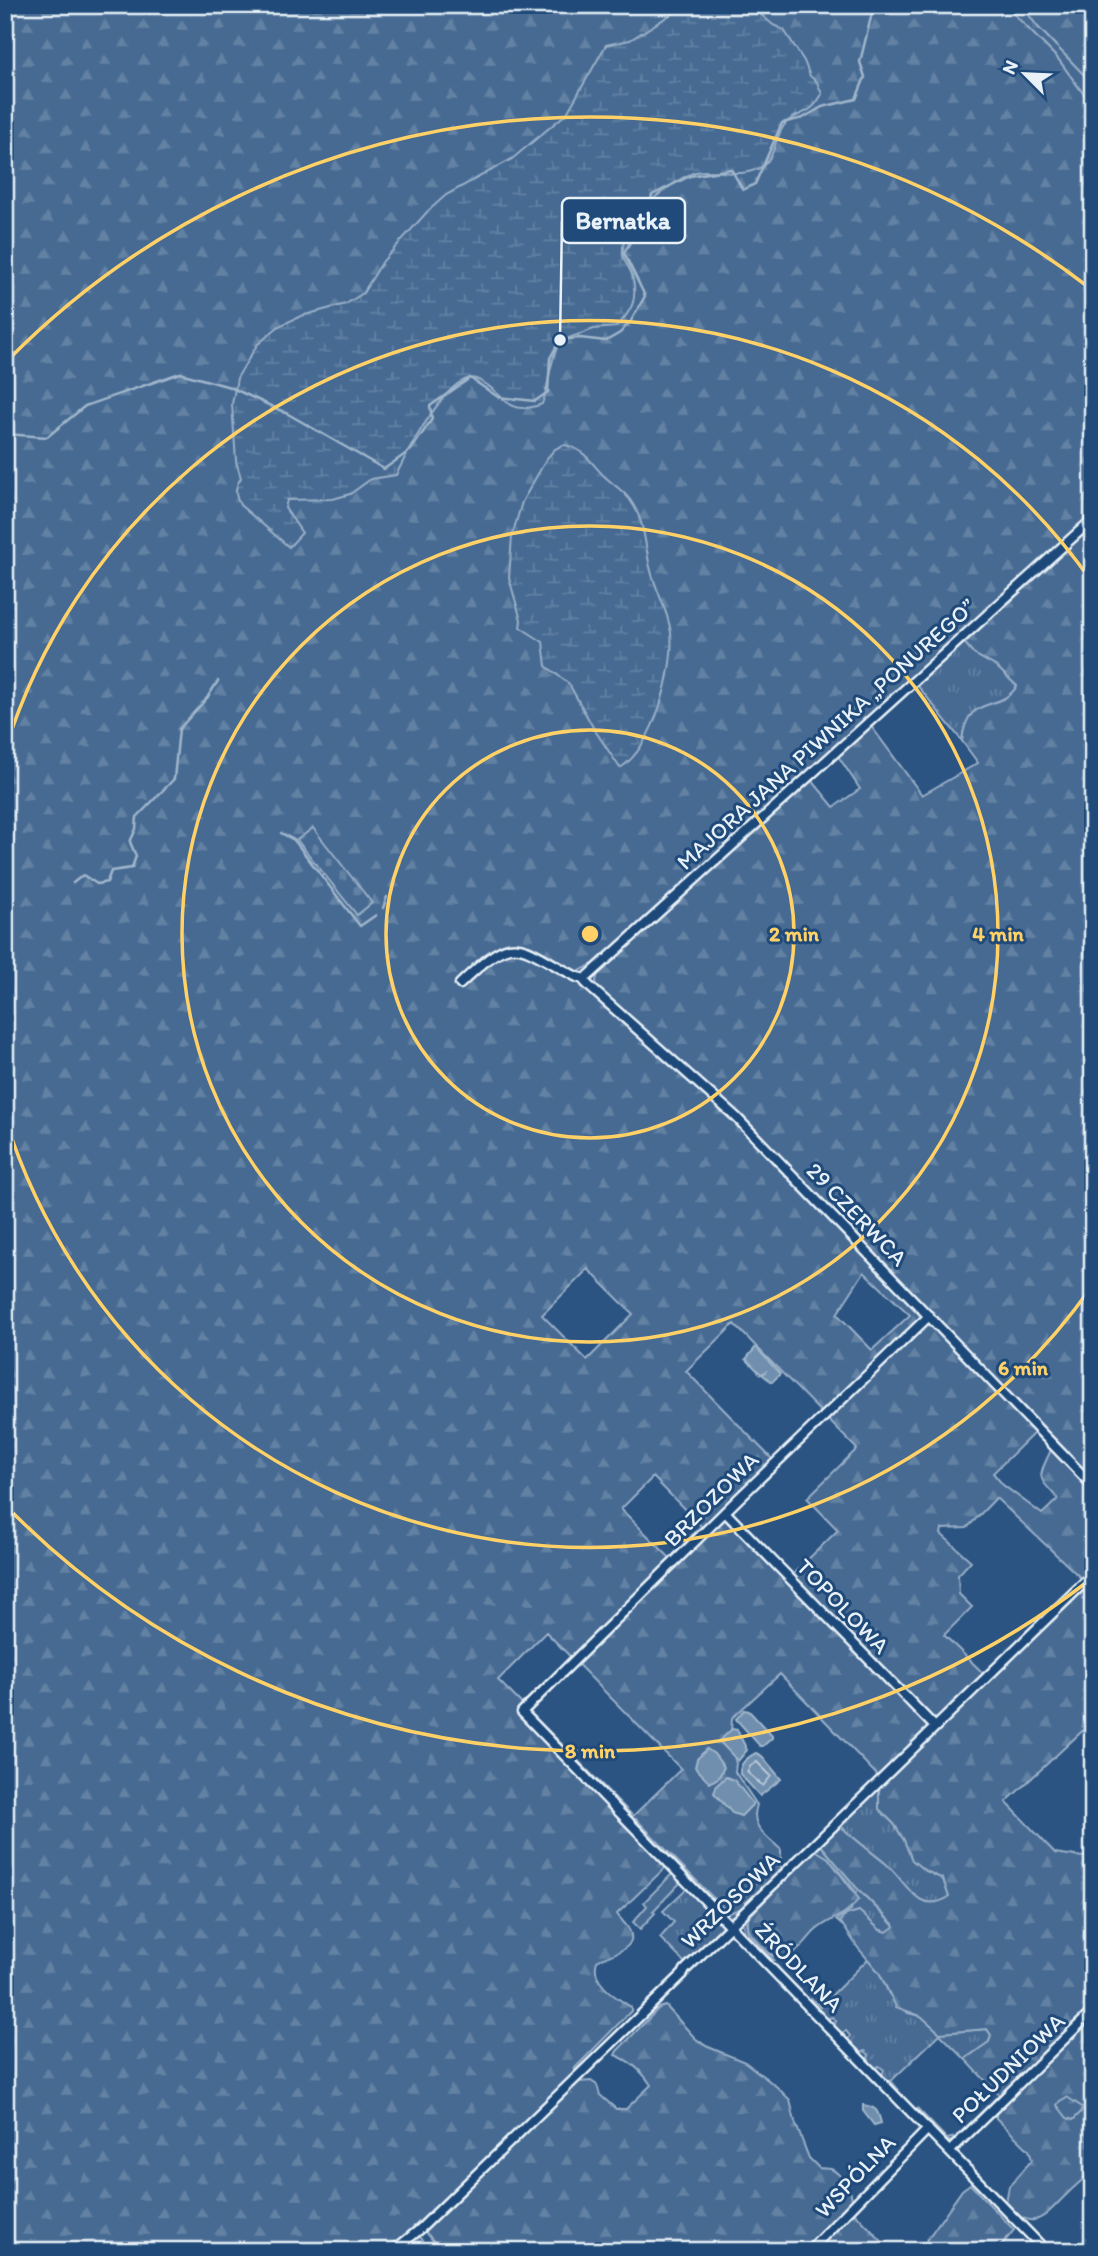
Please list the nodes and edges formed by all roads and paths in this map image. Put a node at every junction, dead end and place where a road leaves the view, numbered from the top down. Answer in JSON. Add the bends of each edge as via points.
{"nodes":[{"id":1,"x":1093,"y":519,"type":"edge"},
{"id":2,"x":585,"y":979,"type":"junction"},
{"id":3,"x":460,"y":984,"type":"dead end"},
{"id":4,"x":929,"y":1316,"type":"junction"},
{"id":5,"x":1093,"y":1486,"type":"edge"},
{"id":6,"x":725,"y":1512,"type":"junction"},
{"id":7,"x":1093,"y":1574,"type":"edge"},
{"id":8,"x":522,"y":1712,"type":"joint"},
{"id":9,"x":935,"y":1727,"type":"junction"},
{"id":10,"x":731,"y":1925,"type":"junction"},
{"id":11,"x":1093,"y":2011,"type":"edge"},
{"id":12,"x":928,"y":2129,"type":"junction"},
{"id":13,"x":950,"y":2151,"type":"junction"},
{"id":14,"x":393,"y":2251,"type":"edge"},
{"id":15,"x":809,"y":2251,"type":"edge"},
{"id":16,"x":1046,"y":2251,"type":"edge"}],
"edges":[{"from":1,"to":2,"type":"street","name":"MAJORA JANA PIWNIKA „PONUREGO”"},
{"from":2,"to":3,"type":"street","via":[[530,951],[509,946],[491,955]]},
{"from":2,"to":4,"type":"street","name":"29 CZERWCA","via":[[736,1117]]},
{"from":4,"to":5,"type":"street","name":"29 CZERWCA"},
{"from":4,"to":6,"type":"street","name":"BRZOZOWA"},
{"from":6,"to":8,"type":"street","name":"BRZOZOWA"},
{"from":6,"to":9,"type":"street","name":"TOPOLOWA"},
{"from":7,"to":9,"type":"street","name":"WRZOSOWA"},
{"from":8,"to":10,"type":"street","name":"ŹRÓDLANA"},
{"from":9,"to":10,"type":"street","name":"WRZOSOWA"},
{"from":10,"to":12,"type":"street","name":"ŹRÓDLANA"},
{"from":10,"to":14,"type":"street","name":"WRZOSOWA","via":[[559,2096]]},
{"from":11,"to":13,"type":"street","name":"POŁUDNIOWA"},
{"from":12,"to":13,"type":"street","name":"ŹRÓDLANA"},
{"from":12,"to":15,"type":"street","name":"WSPÓLNA"},
{"from":13,"to":16,"type":"street","name":"ŹRÓDLANA"}]}
